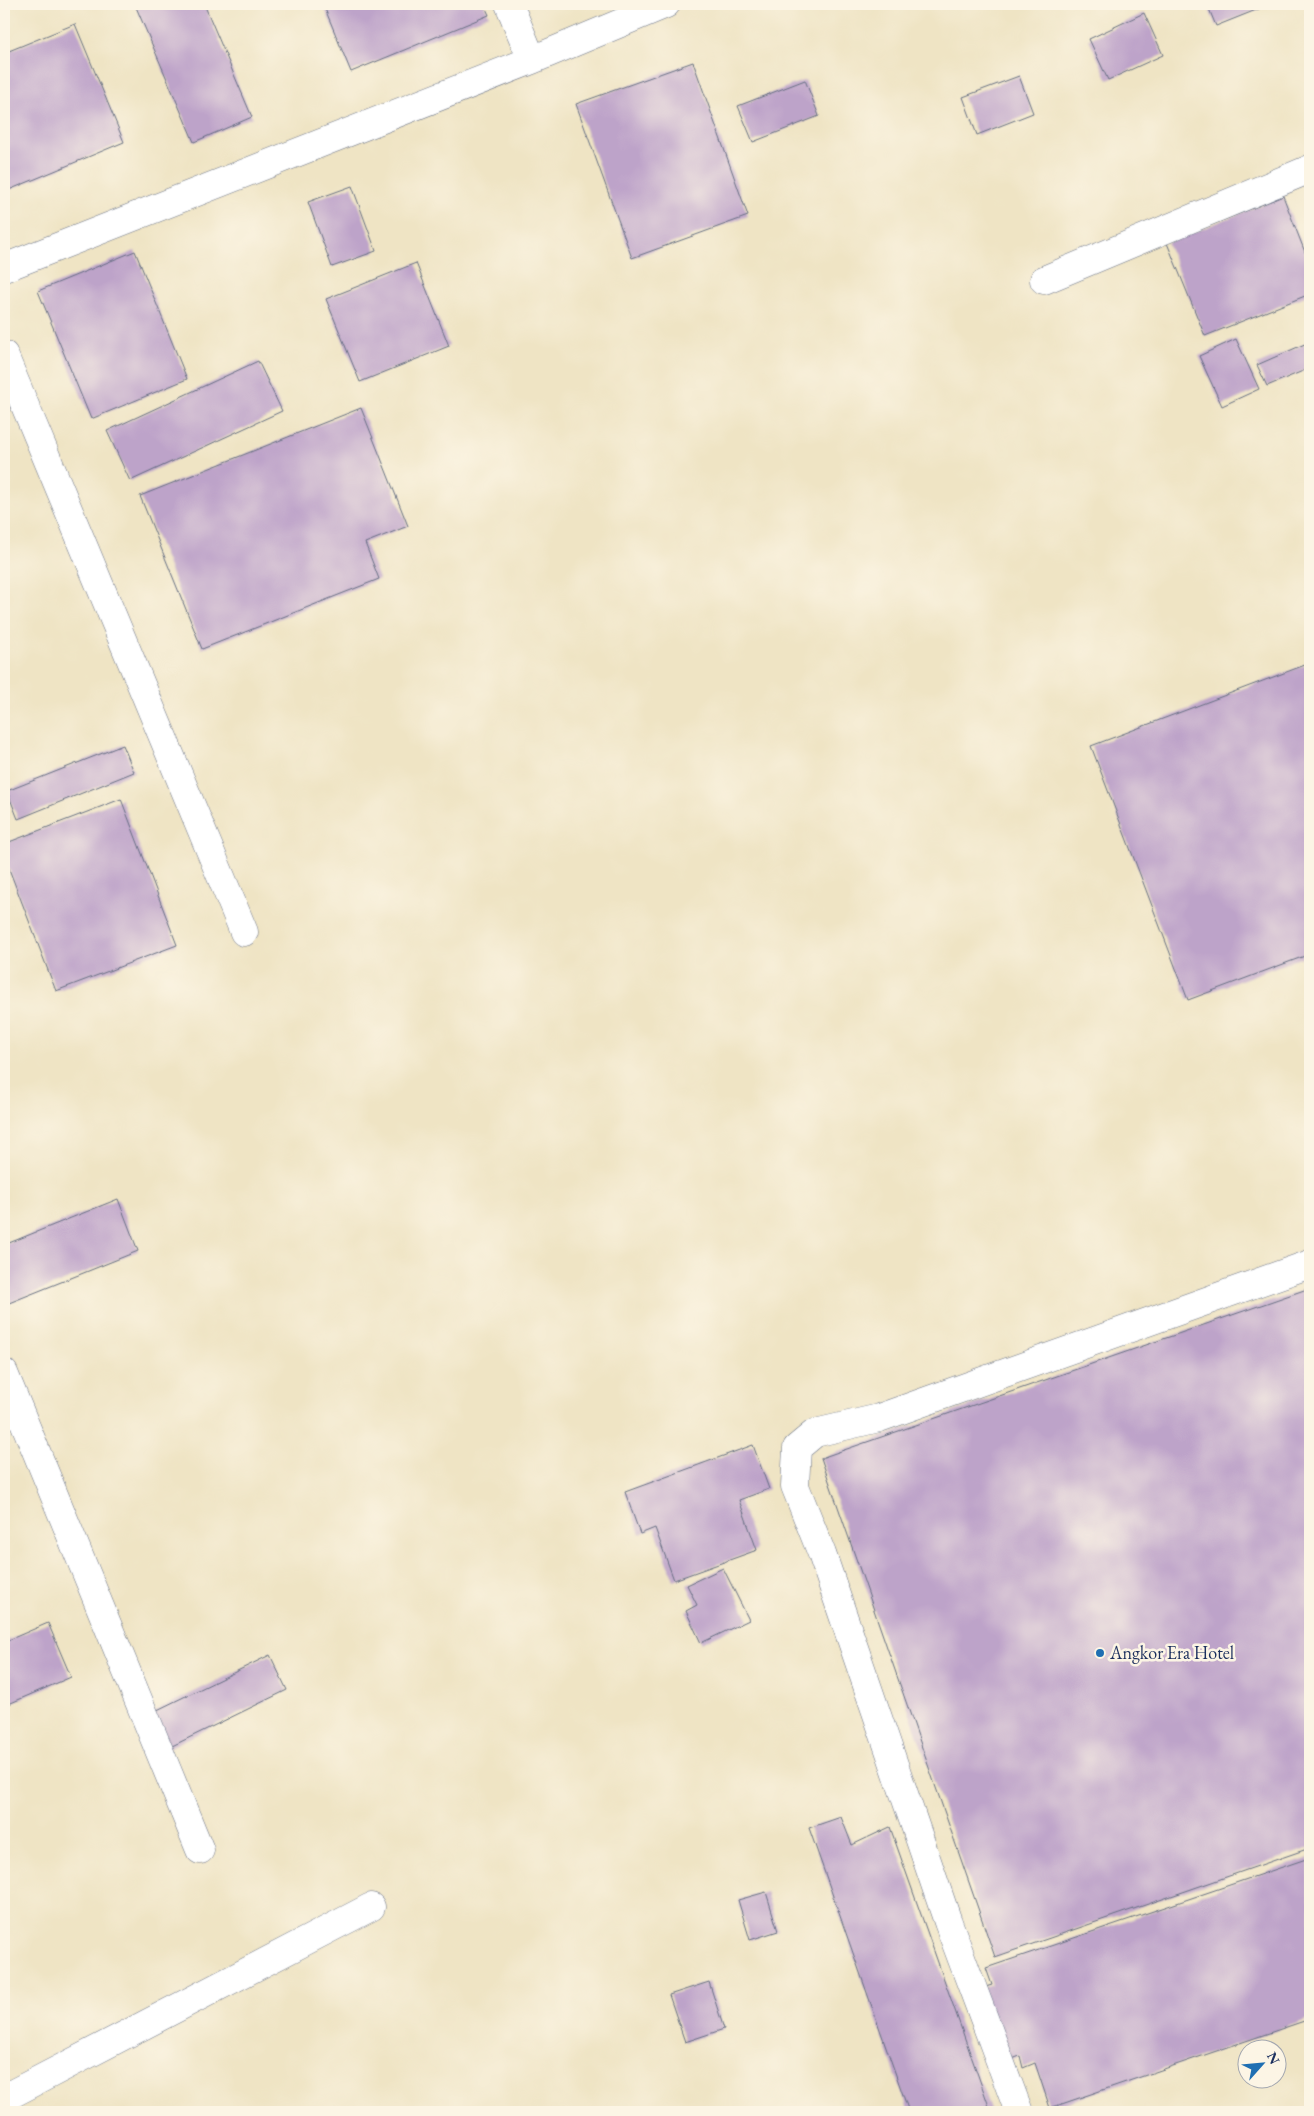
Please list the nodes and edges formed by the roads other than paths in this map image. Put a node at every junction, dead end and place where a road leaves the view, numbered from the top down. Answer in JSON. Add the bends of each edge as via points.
{"nodes":[{"id":1,"x":509,"y":4,"type":"edge"},
{"id":2,"x":666,"y":4,"type":"edge"},
{"id":3,"x":532,"y":60,"type":"junction"},
{"id":4,"x":1310,"y":169,"type":"edge"},
{"id":5,"x":4,"y":268,"type":"edge"},
{"id":6,"x":1044,"y":280,"type":"dead end"},
{"id":7,"x":4,"y":355,"type":"edge"},
{"id":8,"x":244,"y":932,"type":"dead end"},
{"id":9,"x":1310,"y":1264,"type":"edge"},
{"id":10,"x":4,"y":1373,"type":"edge"},
{"id":11,"x":200,"y":1850,"type":"dead end"},
{"id":12,"x":371,"y":1907,"type":"dead end"},
{"id":13,"x":4,"y":2098,"type":"edge"},
{"id":14,"x":1019,"y":2112,"type":"edge"}],
"edges":[{"from":1,"to":3,"type":"street"},
{"from":2,"to":3,"type":"street"},
{"from":3,"to":5,"type":"street"},
{"from":4,"to":6,"type":"street"},
{"from":7,"to":8,"type":"street"},
{"from":9,"to":14,"type":"street","via":[[879,1418],[815,1433],[797,1448],[795,1486],[822,1554],[948,1922]]},
{"from":10,"to":11,"type":"street"},
{"from":12,"to":13,"type":"street"}]}
